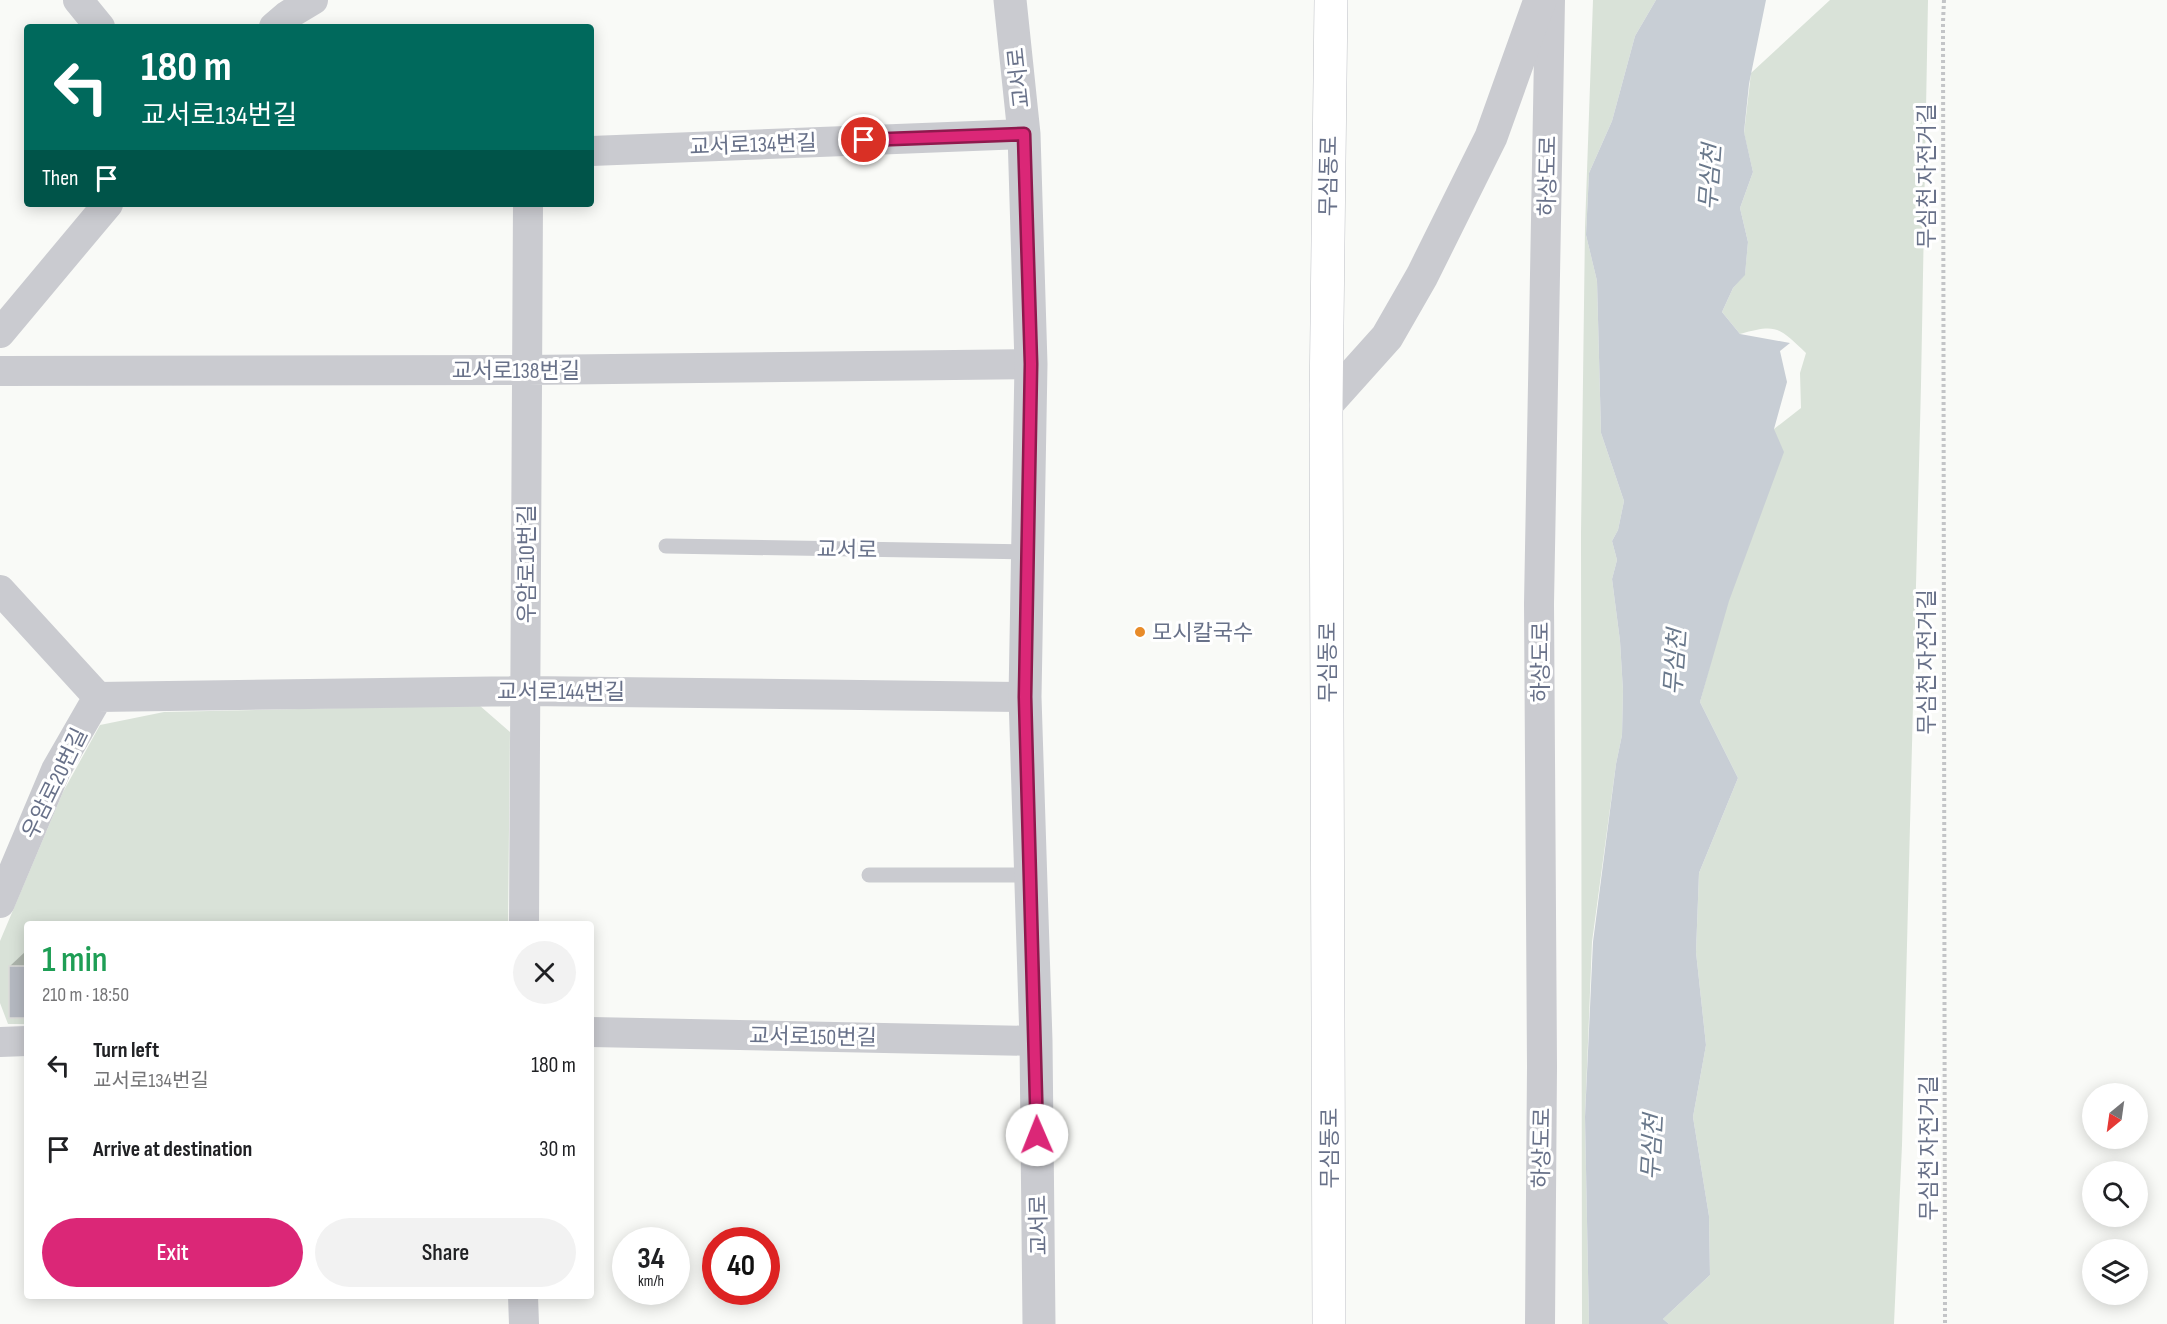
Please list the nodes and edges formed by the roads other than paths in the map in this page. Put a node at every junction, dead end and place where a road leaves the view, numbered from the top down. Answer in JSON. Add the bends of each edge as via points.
{"nodes":[{"id":1,"x":78,"y":0,"type":"edge"},
{"id":2,"x":313,"y":0,"type":"edge"},
{"id":3,"x":1010,"y":0,"type":"edge"},
{"id":4,"x":1331,"y":0,"type":"edge"},
{"id":5,"x":1540,"y":0,"type":"edge"},
{"id":6,"x":1550,"y":0,"type":"edge"},
{"id":7,"x":98,"y":24,"type":"edge"},
{"id":8,"x":278,"y":24,"type":"edge"},
{"id":9,"x":1024,"y":134,"type":"junction"},
{"id":10,"x":594,"y":150,"type":"edge"},
{"id":11,"x":105,"y":207,"type":"edge"},
{"id":12,"x":528,"y":207,"type":"edge"},
{"id":13,"x":0,"y":333,"type":"edge"},
{"id":14,"x":1031,"y":364,"type":"junction"},
{"id":15,"x":527,"y":370,"type":"junction"},
{"id":16,"x":0,"y":371,"type":"edge"},
{"id":17,"x":1326,"y":405,"type":"junction"},
{"id":18,"x":666,"y":546,"type":"dead end"},
{"id":19,"x":1028,"y":552,"type":"junction"},
{"id":20,"x":0,"y":590,"type":"edge"},
{"id":21,"x":526,"y":691,"type":"junction"},
{"id":22,"x":98,"y":697,"type":"junction"},
{"id":23,"x":1025,"y":697,"type":"junction"},
{"id":24,"x":869,"y":875,"type":"dead end"},
{"id":25,"x":1030,"y":875,"type":"junction"},
{"id":26,"x":0,"y":903,"type":"edge"},
{"id":27,"x":524,"y":921,"type":"edge"},
{"id":28,"x":594,"y":1032,"type":"edge"},
{"id":29,"x":24,"y":1041,"type":"edge"},
{"id":30,"x":1036,"y":1041,"type":"junction"},
{"id":31,"x":0,"y":1042,"type":"edge"},
{"id":32,"x":524,"y":1299,"type":"edge"},
{"id":33,"x":524,"y":1324,"type":"edge"},
{"id":34,"x":1039,"y":1324,"type":"edge"},
{"id":35,"x":1329,"y":1324,"type":"edge"},
{"id":36,"x":1540,"y":1324,"type":"edge"}],
"edges":[{"from":1,"to":7,"type":"street"},
{"from":2,"to":8,"type":"street"},
{"from":3,"to":9,"type":"street","name":"교서로"},
{"from":4,"to":17,"type":"main road","name":"무심동로"},
{"from":5,"to":17,"type":"street","via":[[1491,137],[1422,276],[1387,337]]},
{"from":6,"to":36,"type":"street","name":"하상도로","via":[[1539,604]]},
{"from":9,"to":10,"type":"street","name":"교서로134번길"},
{"from":9,"to":14,"type":"street","name":"교서로"},
{"from":11,"to":13,"type":"street"},
{"from":12,"to":15,"type":"street","name":"우암로10번길"},
{"from":14,"to":15,"type":"street","name":"교서로138번길"},
{"from":14,"to":19,"type":"street","name":"교서로"},
{"from":15,"to":16,"type":"street","name":"교서로138번길"},
{"from":15,"to":21,"type":"street","name":"우암로10번길"},
{"from":17,"to":35,"type":"main road","name":"무심동로"},
{"from":18,"to":19,"type":"lane","name":"교서로"},
{"from":19,"to":23,"type":"street","name":"교서로"},
{"from":20,"to":22,"type":"street"},
{"from":21,"to":22,"type":"street","name":"교서로144번길"},
{"from":21,"to":23,"type":"street","name":"교서로144번길"},
{"from":21,"to":27,"type":"street","name":"우암로10번길"},
{"from":22,"to":26,"type":"street","name":"우암로20번길","via":[[56,770]]},
{"from":23,"to":25,"type":"street","name":"교서로"},
{"from":24,"to":25,"type":"lane"},
{"from":25,"to":30,"type":"street","name":"교서로"},
{"from":28,"to":30,"type":"street","name":"교서로150번길"},
{"from":29,"to":31,"type":"street"},
{"from":30,"to":34,"type":"street","name":"교서로"},
{"from":32,"to":33,"type":"street"}]}
